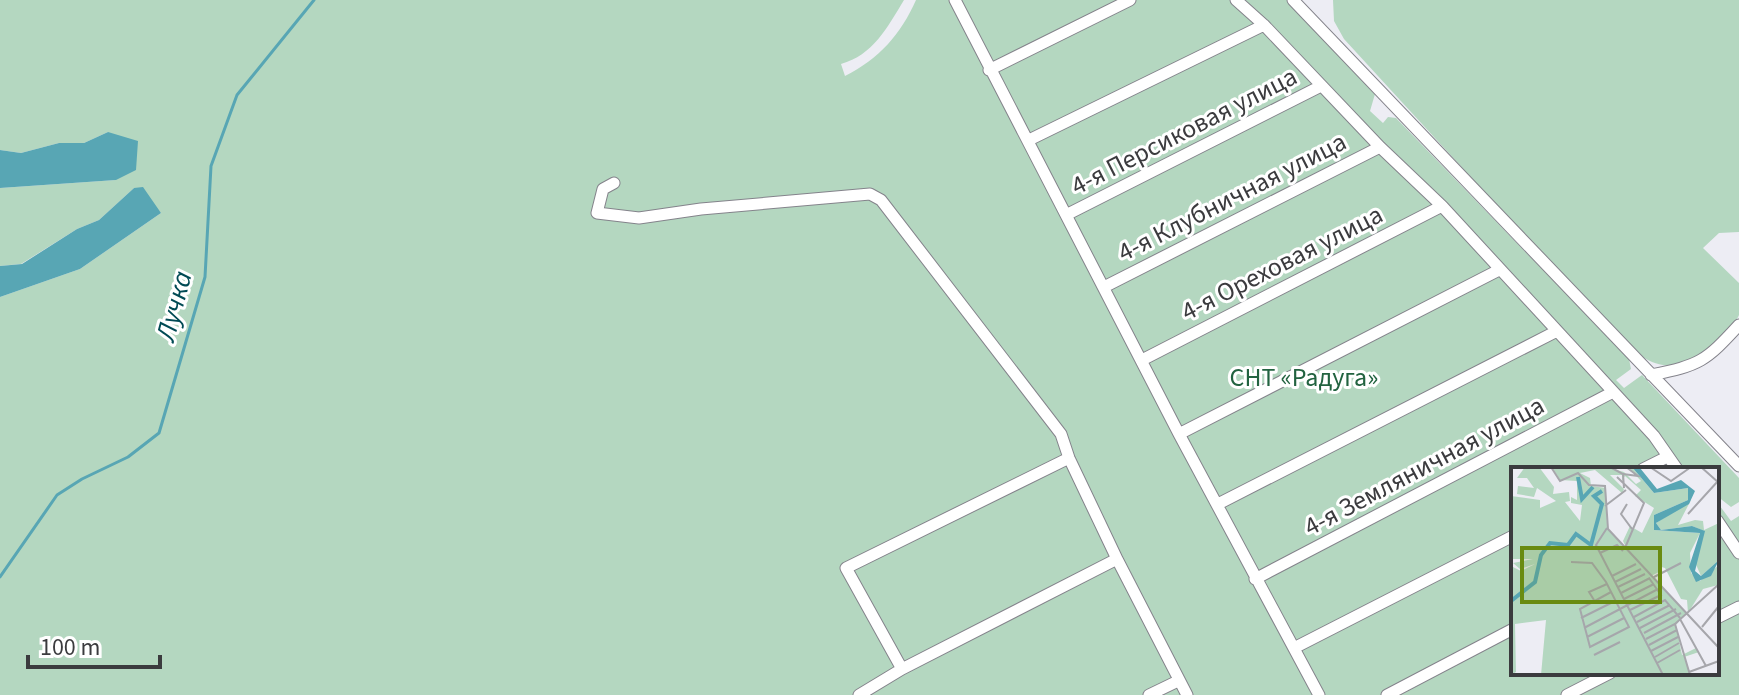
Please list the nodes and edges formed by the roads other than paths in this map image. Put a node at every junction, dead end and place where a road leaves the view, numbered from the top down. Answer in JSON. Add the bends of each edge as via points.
{"nodes":[{"id":1,"x":955,"y":0,"type":"edge"},
{"id":2,"x":1130,"y":0,"type":"edge"},
{"id":3,"x":1236,"y":0,"type":"edge"},
{"id":4,"x":1300,"y":3,"type":"edge"},
{"id":5,"x":1264,"y":25,"type":"junction"},
{"id":6,"x":989,"y":70,"type":"junction"},
{"id":7,"x":1321,"y":86,"type":"junction"},
{"id":8,"x":1029,"y":140,"type":"junction"},
{"id":9,"x":1380,"y":147,"type":"junction"},
{"id":10,"x":614,"y":183,"type":"dead end"},
{"id":11,"x":1442,"y":206,"type":"junction"},
{"id":12,"x":1066,"y":215,"type":"junction"},
{"id":13,"x":1499,"y":270,"type":"junction"},
{"id":14,"x":1104,"y":287,"type":"junction"},
{"id":15,"x":1739,"y":325,"type":"edge"},
{"id":16,"x":1557,"y":331,"type":"junction"},
{"id":17,"x":1142,"y":360,"type":"junction"},
{"id":18,"x":1651,"y":375,"type":"junction"},
{"id":19,"x":1613,"y":392,"type":"junction"},
{"id":20,"x":1179,"y":434,"type":"junction"},
{"id":21,"x":1667,"y":457,"type":"junction"},
{"id":22,"x":1069,"y":458,"type":"junction"},
{"id":23,"x":1739,"y":466,"type":"edge"},
{"id":24,"x":1647,"y":467,"type":"edge"},
{"id":25,"x":1675,"y":467,"type":"edge"},
{"id":26,"x":1218,"y":504,"type":"junction"},
{"id":27,"x":1719,"y":523,"type":"edge"},
{"id":28,"x":1511,"y":537,"type":"edge"},
{"id":29,"x":1739,"y":553,"type":"edge"},
{"id":30,"x":1117,"y":559,"type":"junction"},
{"id":31,"x":1255,"y":579,"type":"junction"},
{"id":32,"x":1739,"y":607,"type":"edge"},
{"id":33,"x":1719,"y":617,"type":"edge"},
{"id":34,"x":1511,"y":630,"type":"edge"},
{"id":35,"x":1294,"y":648,"type":"junction"},
{"id":36,"x":902,"y":669,"type":"junction"},
{"id":37,"x":1606,"y":675,"type":"edge"},
{"id":38,"x":1178,"y":681,"type":"junction"},
{"id":39,"x":859,"y":695,"type":"edge"},
{"id":40,"x":1149,"y":695,"type":"edge"},
{"id":41,"x":1187,"y":695,"type":"edge"},
{"id":42,"x":1319,"y":695,"type":"edge"},
{"id":43,"x":1387,"y":695,"type":"edge"},
{"id":44,"x":1567,"y":695,"type":"edge"}],
"edges":[{"from":1,"to":6,"type":"street"},
{"from":2,"to":6,"type":"street"},
{"from":3,"to":5,"type":"street"},
{"from":4,"to":18,"type":"street"},
{"from":5,"to":7,"type":"street"},
{"from":5,"to":8,"type":"street"},
{"from":6,"to":8,"type":"street"},
{"from":7,"to":9,"type":"street"},
{"from":7,"to":12,"type":"street","name":"4-я Персиковая улица"},
{"from":8,"to":12,"type":"street"},
{"from":9,"to":11,"type":"street"},
{"from":9,"to":14,"type":"street","name":"4-я Клубничная улица"},
{"from":10,"to":22,"type":"street","via":[[603,189],[597,213],[639,218],[870,194],[881,200],[1048,415]]},
{"from":11,"to":13,"type":"street"},
{"from":11,"to":17,"type":"street","name":"4-я Ореховая улица"},
{"from":12,"to":14,"type":"street"},
{"from":13,"to":16,"type":"street"},
{"from":13,"to":20,"type":"street"},
{"from":14,"to":17,"type":"street"},
{"from":15,"to":18,"type":"street","via":[[1697,364]]},
{"from":16,"to":19,"type":"street"},
{"from":16,"to":26,"type":"street"},
{"from":17,"to":20,"type":"street"},
{"from":18,"to":23,"type":"street"},
{"from":19,"to":21,"type":"street"},
{"from":19,"to":31,"type":"street","name":"4-я Земляничная улица"},
{"from":20,"to":26,"type":"street"},
{"from":21,"to":24,"type":"street"},
{"from":21,"to":25,"type":"street"},
{"from":22,"to":30,"type":"street"},
{"from":22,"to":36,"type":"street","via":[[846,568]]},
{"from":26,"to":31,"type":"street"},
{"from":27,"to":29,"type":"street"},
{"from":28,"to":35,"type":"street"},
{"from":30,"to":36,"type":"street"},
{"from":30,"to":38,"type":"street"},
{"from":31,"to":35,"type":"street"},
{"from":32,"to":33,"type":"street"},
{"from":34,"to":43,"type":"street"},
{"from":35,"to":42,"type":"street"},
{"from":36,"to":39,"type":"street"},
{"from":37,"to":44,"type":"street"},
{"from":38,"to":40,"type":"street"},
{"from":38,"to":41,"type":"street"}]}
